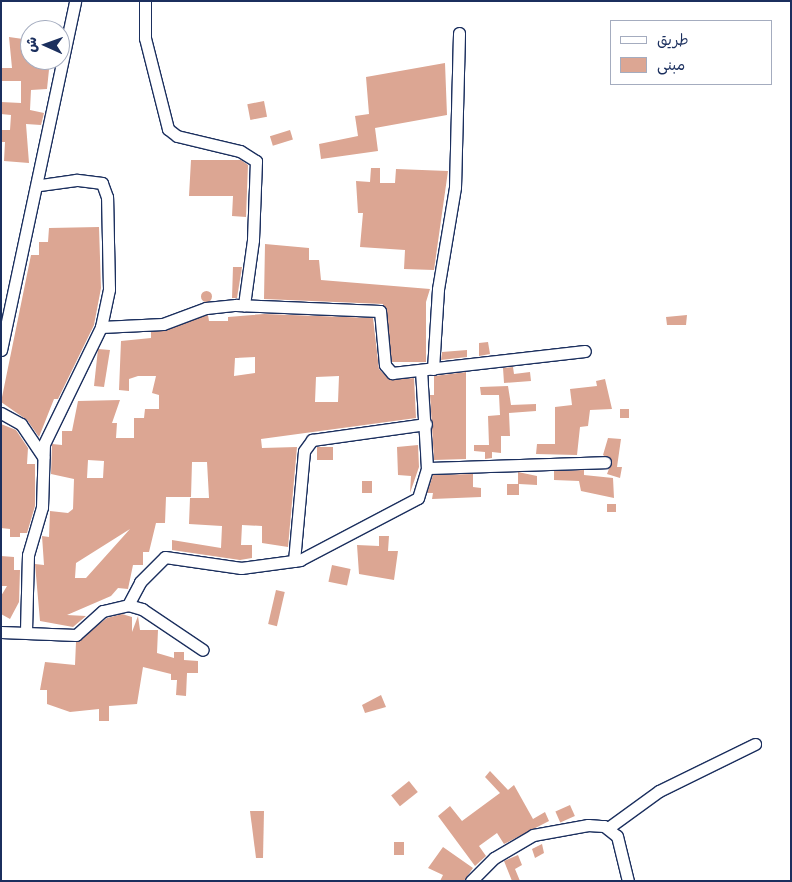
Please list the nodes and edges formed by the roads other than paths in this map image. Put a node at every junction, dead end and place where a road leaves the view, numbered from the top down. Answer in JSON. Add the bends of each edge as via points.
{"nodes":[{"id":1,"x":75,"y":1,"type":"edge"},
{"id":2,"x":145,"y":1,"type":"edge"},
{"id":3,"x":459,"y":33,"type":"dead end"},
{"id":4,"x":39,"y":185,"type":"junction"},
{"id":5,"x":244,"y":305,"type":"junction"},
{"id":6,"x":101,"y":327,"type":"junction"},
{"id":7,"x":1,"y":350,"type":"edge"},
{"id":8,"x":585,"y":350,"type":"dead end"},
{"id":9,"x":433,"y":369,"type":"junction"},
{"id":10,"x":420,"y":370,"type":"junction"},
{"id":11,"x":1,"y":413,"type":"edge"},
{"id":12,"x":426,"y":424,"type":"junction"},
{"id":13,"x":43,"y":457,"type":"junction"},
{"id":14,"x":605,"y":462,"type":"dead end"},
{"id":15,"x":427,"y":468,"type":"junction"},
{"id":16,"x":294,"y":561,"type":"junction"},
{"id":17,"x":128,"y":606,"type":"junction"},
{"id":18,"x":1,"y":632,"type":"edge"},
{"id":19,"x":26,"y":632,"type":"junction"},
{"id":20,"x":203,"y":650,"type":"dead end"},
{"id":21,"x":755,"y":744,"type":"dead end"},
{"id":22,"x":608,"y":828,"type":"junction"},
{"id":23,"x":471,"y":881,"type":"edge"},
{"id":24,"x":628,"y":881,"type":"edge"}],
"edges":[{"from":1,"to":4,"type":"street"},
{"from":2,"to":5,"type":"street","via":[[145,38],[168,129],[177,136],[240,151],[256,161],[254,226]]},
{"from":3,"to":9,"type":"street","via":[[455,187],[438,289]]},
{"from":4,"to":6,"type":"street","via":[[96,180],[105,191],[109,289]]},
{"from":4,"to":7,"type":"street","via":[[18,253]]},
{"from":5,"to":6,"type":"street","via":[[206,308],[163,324]]},
{"from":5,"to":10,"type":"street","via":[[380,311],[386,369],[392,374]]},
{"from":6,"to":13,"type":"street","via":[[49,431]]},
{"from":8,"to":9,"type":"street"},
{"from":9,"to":10,"type":"street"},
{"from":10,"to":12,"type":"street"},
{"from":11,"to":13,"type":"street","via":[[21,424]]},
{"from":12,"to":15,"type":"street"},
{"from":12,"to":16,"type":"street","via":[[312,440],[304,451]]},
{"from":13,"to":19,"type":"street","via":[[42,508],[28,555]]},
{"from":14,"to":15,"type":"street"},
{"from":15,"to":16,"type":"street","via":[[424,491],[418,498]]},
{"from":16,"to":17,"type":"street","via":[[241,568],[169,555],[140,582]]},
{"from":17,"to":19,"type":"street","via":[[103,611],[76,635]]},
{"from":17,"to":20,"type":"street","via":[[148,612]]},
{"from":18,"to":19,"type":"street"},
{"from":21,"to":22,"type":"street","via":[[660,790]]},
{"from":22,"to":23,"type":"street","via":[[588,824],[534,835],[494,858]]},
{"from":22,"to":24,"type":"street","via":[[621,844]]}]}
